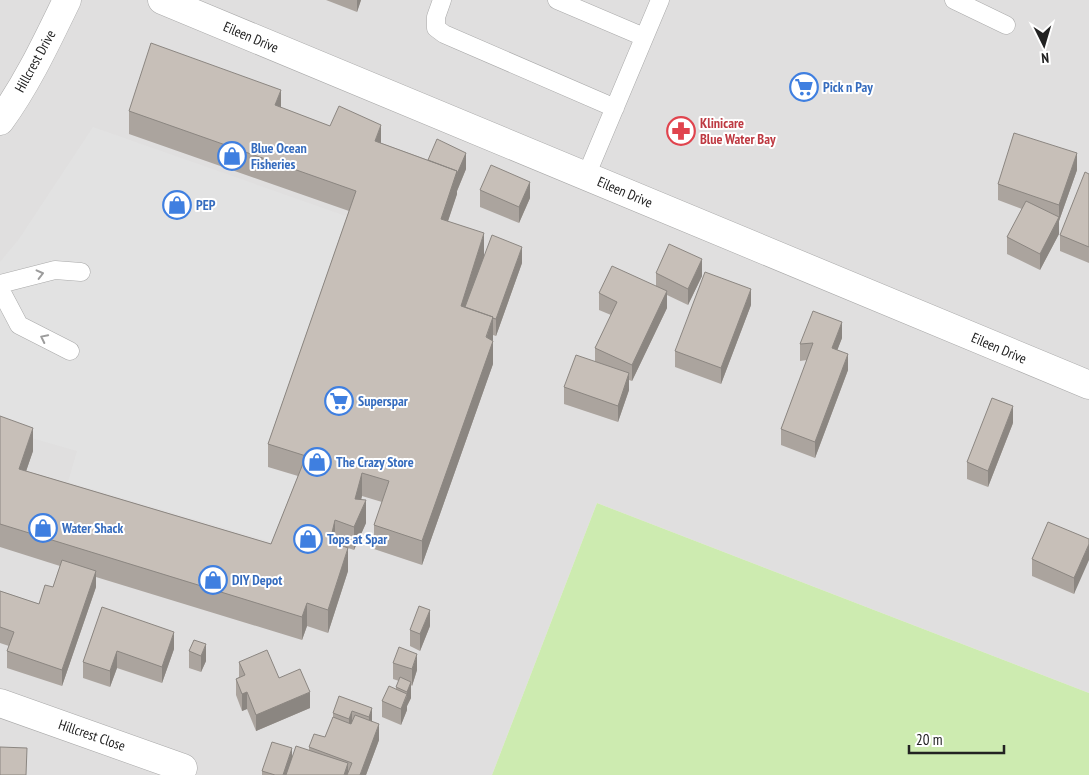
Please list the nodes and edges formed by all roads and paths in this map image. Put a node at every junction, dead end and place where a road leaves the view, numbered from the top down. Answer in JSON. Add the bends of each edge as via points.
{"nodes":[{"id":1,"x":67,"y":0,"type":"edge"},
{"id":2,"x":162,"y":0,"type":"edge"},
{"id":3,"x":442,"y":0,"type":"edge"},
{"id":4,"x":557,"y":0,"type":"edge"},
{"id":5,"x":660,"y":0,"type":"edge"},
{"id":6,"x":954,"y":0,"type":"edge"},
{"id":7,"x":1006,"y":25,"type":"dead end"},
{"id":8,"x":644,"y":38,"type":"junction"},
{"id":9,"x":615,"y":108,"type":"junction"},
{"id":10,"x":0,"y":122,"type":"edge"},
{"id":11,"x":586,"y":176,"type":"junction"},
{"id":12,"x":81,"y":272,"type":"dead end"},
{"id":13,"x":0,"y":284,"type":"edge"},
{"id":14,"x":0,"y":289,"type":"edge"},
{"id":15,"x":70,"y":350,"type":"dead end"},
{"id":16,"x":1089,"y":385,"type":"edge"},
{"id":17,"x":0,"y":703,"type":"edge"},
{"id":18,"x":183,"y":768,"type":"dead end"}],
"edges":[{"from":1,"to":10,"type":"street","name":"Hillcrest Drive","via":[[48,40]]},
{"from":2,"to":11,"type":"street","name":"Eileen Drive"},
{"from":3,"to":9,"type":"lane","via":[[436,28],[444,34]]},
{"from":4,"to":8,"type":"lane"},
{"from":5,"to":8,"type":"lane"},
{"from":6,"to":7,"type":"lane"},
{"from":8,"to":9,"type":"lane"},
{"from":9,"to":11,"type":"lane"},
{"from":11,"to":16,"type":"street","name":"Eileen Drive"},
{"from":13,"to":12,"type":"lane","one_way":true,"via":[[55,270]]},
{"from":15,"to":14,"type":"lane","one_way":true,"via":[[19,325]]},
{"from":17,"to":18,"type":"street","name":"Hillcrest Close"}]}
